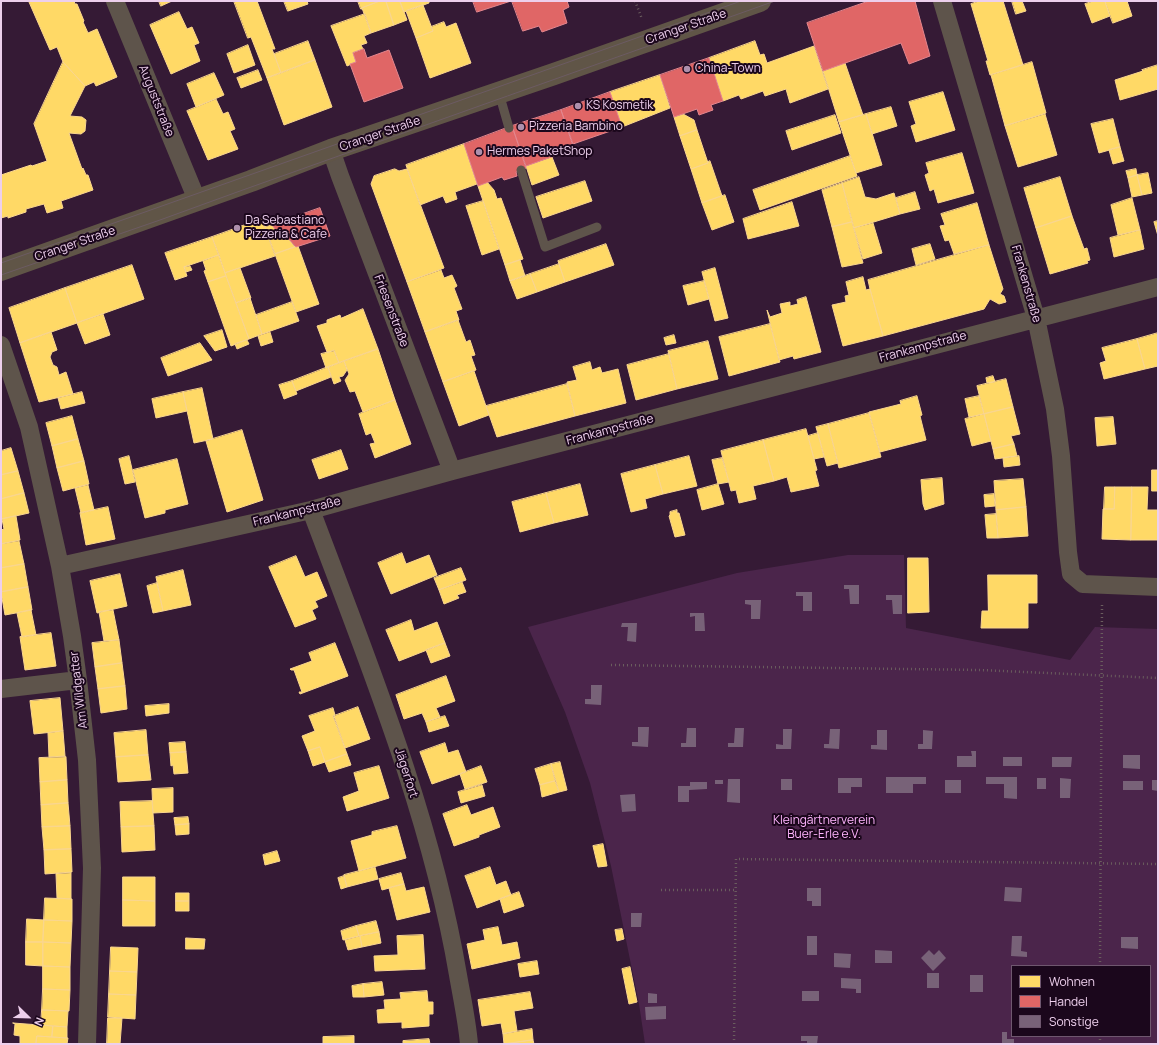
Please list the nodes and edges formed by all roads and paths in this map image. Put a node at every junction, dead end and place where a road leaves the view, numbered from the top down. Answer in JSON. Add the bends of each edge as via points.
{"nodes":[{"id":1,"x":115,"y":1,"type":"edge"},
{"id":2,"x":760,"y":1,"type":"edge"},
{"id":3,"x":942,"y":1,"type":"edge"},
{"id":4,"x":499,"y":93,"type":"junction"},
{"id":5,"x":509,"y":128,"type":"dead end"},
{"id":6,"x":331,"y":150,"type":"junction"},
{"id":7,"x":521,"y":170,"type":"dead end"},
{"id":8,"x":197,"y":200,"type":"junction"},
{"id":9,"x":597,"y":227,"type":"dead end"},
{"id":10,"x":1,"y":270,"type":"edge"},
{"id":11,"x":1158,"y":287,"type":"edge"},
{"id":12,"x":1036,"y":318,"type":"junction"},
{"id":13,"x":1,"y":345,"type":"edge"},
{"id":14,"x":452,"y":472,"type":"junction"},
{"id":15,"x":312,"y":510,"type":"junction"},
{"id":16,"x":60,"y":566,"type":"junction"},
{"id":17,"x":1102,"y":585,"type":"junction"},
{"id":18,"x":1158,"y":587,"type":"edge"},
{"id":19,"x":611,"y":665,"type":"dead end"},
{"id":20,"x":1101,"y":676,"type":"junction"},
{"id":21,"x":1158,"y":678,"type":"edge"},
{"id":22,"x":78,"y":680,"type":"junction"},
{"id":23,"x":1,"y":689,"type":"edge"},
{"id":24,"x":1101,"y":864,"type":"junction"},
{"id":25,"x":1158,"y":864,"type":"edge"},
{"id":26,"x":661,"y":890,"type":"dead end"},
{"id":27,"x":736,"y":890,"type":"junction"},
{"id":28,"x":1100,"y":965,"type":"edge"},
{"id":29,"x":87,"y":1044,"type":"edge"},
{"id":30,"x":469,"y":1044,"type":"edge"},
{"id":31,"x":734,"y":1044,"type":"edge"}],
"edges":[{"from":1,"to":8,"type":"street","name":"Auguststraße"},
{"from":2,"to":4,"type":"main road","name":"Cranger Straße"},
{"from":3,"to":12,"type":"street","name":"Frankenstraße"},
{"from":4,"to":5,"type":"lane"},
{"from":4,"to":6,"type":"main road","name":"Cranger Straße"},
{"from":6,"to":8,"type":"main road","name":"Cranger Straße"},
{"from":6,"to":14,"type":"street","name":"Friesenstraße"},
{"from":7,"to":9,"type":"lane","via":[[545,247]]},
{"from":8,"to":10,"type":"main road","name":"Cranger Straße"},
{"from":11,"to":12,"type":"street","name":"Frankampstraße"},
{"from":12,"to":14,"type":"street","name":"Frankampstraße"},
{"from":12,"to":17,"type":"street","name":"Frankenstraße","via":[[1055,409],[1071,574],[1083,584]]},
{"from":13,"to":16,"type":"street","name":"Am Wildgatter","via":[[29,427]]},
{"from":14,"to":15,"type":"street","name":"Frankampstraße"},
{"from":15,"to":16,"type":"street","name":"Frankampstraße"},
{"from":15,"to":30,"type":"street","name":"Jägerfort","via":[[385,709],[427,836],[451,930]]},
{"from":16,"to":22,"type":"street","name":"Am Wildgatter"},
{"from":17,"to":18,"type":"street"},
{"from":17,"to":20,"type":"path"},
{"from":19,"to":20,"type":"path","via":[[972,670]]},
{"from":20,"to":21,"type":"path"},
{"from":20,"to":24,"type":"path"},
{"from":22,"to":23,"type":"street"},
{"from":22,"to":29,"type":"street","name":"Am Wildgatter","via":[[87,760],[92,868]]},
{"from":24,"to":25,"type":"path"},
{"from":24,"to":27,"type":"path","via":[[736,859]]},
{"from":24,"to":28,"type":"path"},
{"from":26,"to":27,"type":"path"},
{"from":27,"to":31,"type":"path"}]}
